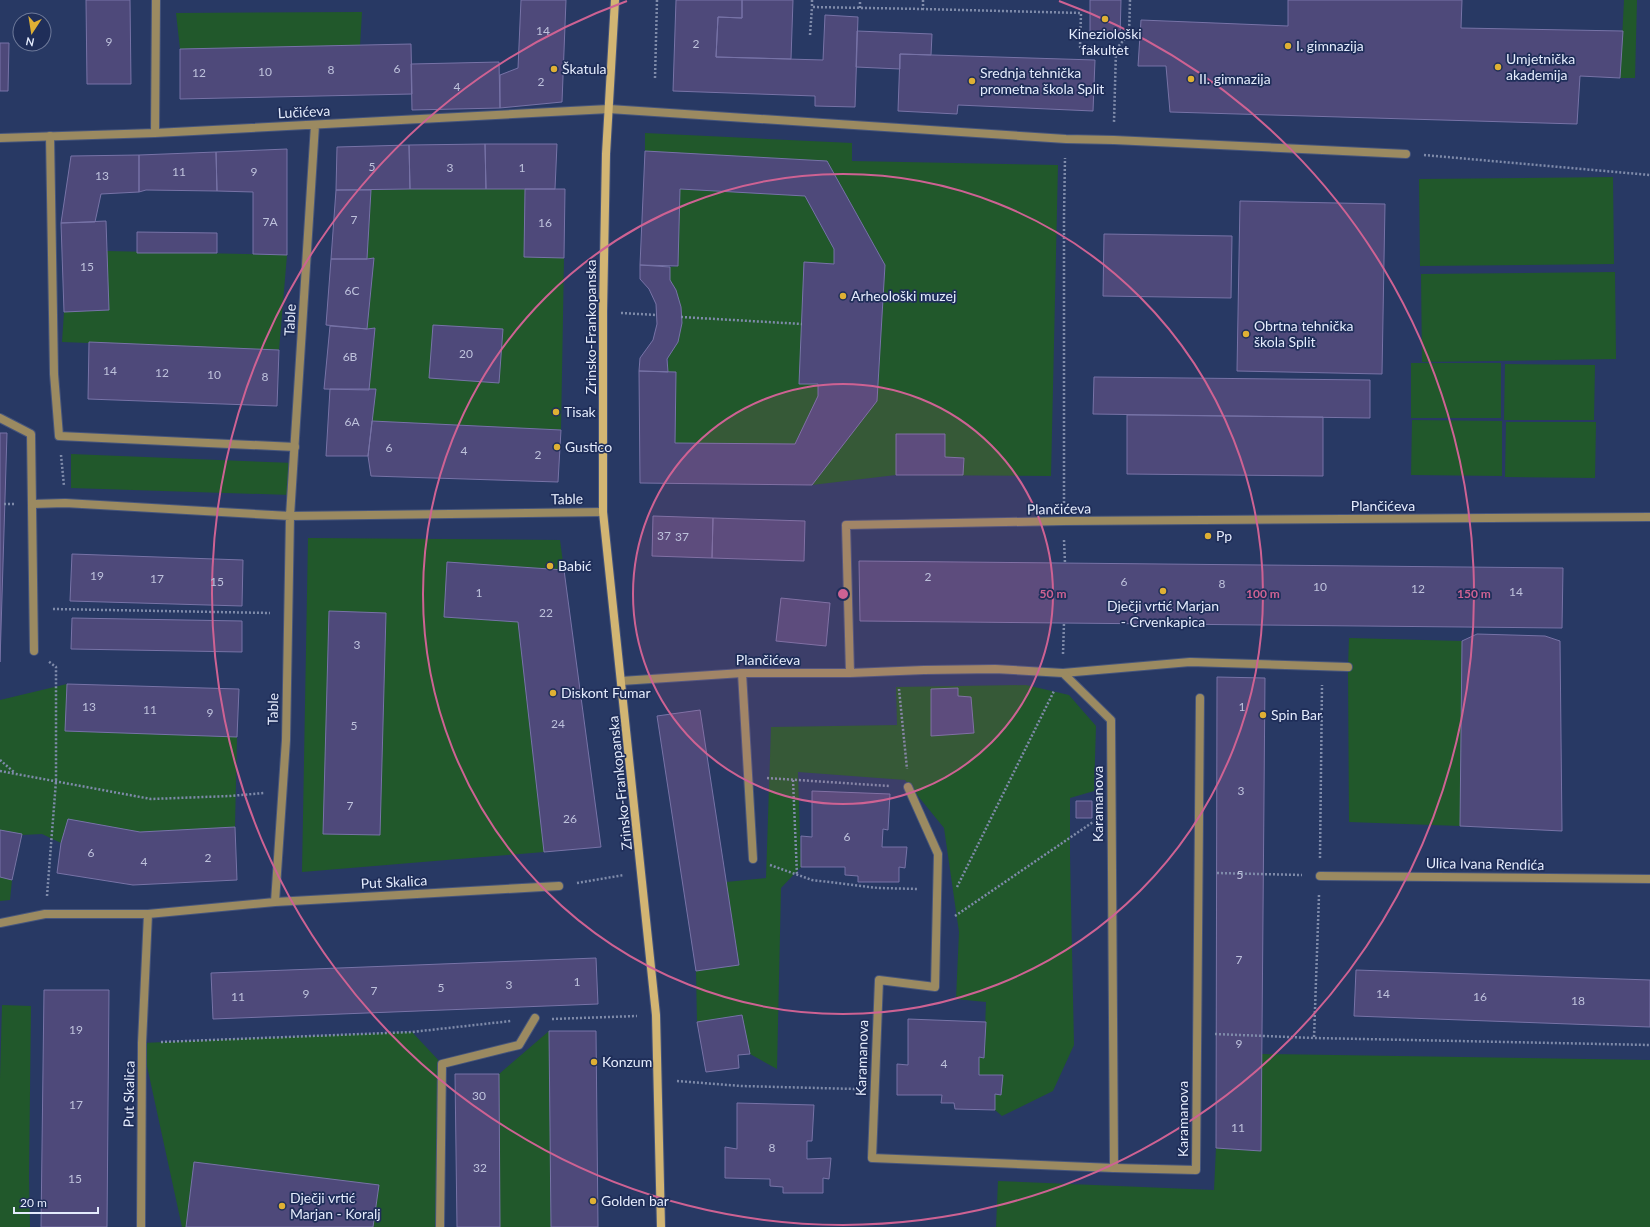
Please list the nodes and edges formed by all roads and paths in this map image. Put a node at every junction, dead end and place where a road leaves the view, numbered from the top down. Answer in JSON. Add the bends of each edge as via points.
{"nodes":[{"id":1,"x":156,"y":0,"type":"edge"},
{"id":2,"x":615,"y":0,"type":"edge"},
{"id":3,"x":657,"y":0,"type":"edge"},
{"id":4,"x":812,"y":0,"type":"edge"},
{"id":5,"x":860,"y":0,"type":"edge"},
{"id":6,"x":923,"y":0,"type":"edge"},
{"id":7,"x":1130,"y":0,"type":"edge"},
{"id":8,"x":812,"y":7,"type":"junction"},
{"id":9,"x":860,"y":8,"type":"junction"},
{"id":10,"x":923,"y":9,"type":"junction"},
{"id":11,"x":810,"y":35,"type":"dead end"},
{"id":12,"x":1116,"y":49,"type":"junction"},
{"id":13,"x":655,"y":78,"type":"dead end"},
{"id":14,"x":609,"y":108,"type":"junction"},
{"id":15,"x":315,"y":125,"type":"junction"},
{"id":16,"x":155,"y":133,"type":"junction"},
{"id":17,"x":50,"y":136,"type":"junction"},
{"id":18,"x":0,"y":138,"type":"edge"},
{"id":19,"x":1066,"y":139,"type":"junction"},
{"id":20,"x":1114,"y":140,"type":"junction"},
{"id":21,"x":1406,"y":154,"type":"joint"},
{"id":22,"x":1650,"y":175,"type":"edge"},
{"id":23,"x":603,"y":312,"type":"junction"},
{"id":24,"x":657,"y":315,"type":"dead end"},
{"id":25,"x":681,"y":317,"type":"dead end"},
{"id":26,"x":802,"y":324,"type":"dead end"},
{"id":27,"x":0,"y":418,"type":"edge"},
{"id":28,"x":59,"y":436,"type":"junction"},
{"id":29,"x":294,"y":446,"type":"junction"},
{"id":30,"x":65,"y":503,"type":"junction"},
{"id":31,"x":32,"y":504,"type":"junction"},
{"id":32,"x":604,"y":512,"type":"junction"},
{"id":33,"x":290,"y":516,"type":"junction"},
{"id":34,"x":1650,"y":517,"type":"edge"},
{"id":35,"x":1064,"y":521,"type":"junction"},
{"id":36,"x":1065,"y":563,"type":"dead end"},
{"id":37,"x":34,"y":609,"type":"junction"},
{"id":38,"x":288,"y":614,"type":"junction"},
{"id":39,"x":1064,"y":623,"type":"dead end"},
{"id":40,"x":34,"y":651,"type":"joint"},
{"id":41,"x":1323,"y":666,"type":"junction"},
{"id":42,"x":1348,"y":667,"type":"dead end"},
{"id":43,"x":742,"y":672,"type":"junction"},
{"id":44,"x":898,"y":672,"type":"junction"},
{"id":45,"x":850,"y":673,"type":"junction"},
{"id":46,"x":1063,"y":673,"type":"junction"},
{"id":47,"x":621,"y":681,"type":"junction"},
{"id":48,"x":1200,"y":698,"type":"dead end"},
{"id":49,"x":0,"y":760,"type":"edge"},
{"id":50,"x":0,"y":771,"type":"edge"},
{"id":51,"x":16,"y":774,"type":"junction"},
{"id":52,"x":748,"y":777,"type":"junction"},
{"id":53,"x":793,"y":780,"type":"junction"},
{"id":54,"x":56,"y":781,"type":"junction"},
{"id":55,"x":908,"y":787,"type":"junction"},
{"id":56,"x":282,"y":791,"type":"junction"},
{"id":57,"x":1112,"y":809,"type":"junction"},
{"id":58,"x":753,"y":859,"type":"joint"},
{"id":59,"x":642,"y":872,"type":"junction"},
{"id":60,"x":1198,"y":872,"type":"junction"},
{"id":61,"x":797,"y":875,"type":"junction"},
{"id":62,"x":1320,"y":876,"type":"junction"},
{"id":63,"x":1650,"y":879,"type":"edge"},
{"id":64,"x":559,"y":886,"type":"joint"},
{"id":65,"x":937,"y":889,"type":"junction"},
{"id":66,"x":954,"y":894,"type":"dead end"},
{"id":67,"x":275,"y":902,"type":"junction"},
{"id":68,"x":45,"y":914,"type":"junction"},
{"id":69,"x":148,"y":914,"type":"junction"},
{"id":70,"x":0,"y":923,"type":"edge"},
{"id":71,"x":936,"y":929,"type":"junction"},
{"id":72,"x":656,"y":1015,"type":"junction"},
{"id":73,"x":535,"y":1018,"type":"joint"},
{"id":74,"x":575,"y":1019,"type":"dead end"},
{"id":75,"x":1197,"y":1034,"type":"junction"},
{"id":76,"x":1314,"y":1038,"type":"junction"},
{"id":77,"x":142,"y":1043,"type":"junction"},
{"id":78,"x":1650,"y":1045,"type":"edge"},
{"id":79,"x":658,"y":1080,"type":"junction"},
{"id":80,"x":874,"y":1089,"type":"junction"},
{"id":81,"x":1114,"y":1168,"type":"junction"},
{"id":82,"x":141,"y":1227,"type":"edge"},
{"id":83,"x":440,"y":1227,"type":"edge"},
{"id":84,"x":661,"y":1227,"type":"edge"}],
"edges":[{"from":1,"to":16,"type":"street"},
{"from":2,"to":14,"type":"street","name":"Zrinsko-Frankopanska"},
{"from":3,"to":13,"type":"path"},
{"from":4,"to":8,"type":"path"},
{"from":5,"to":9,"type":"path"},
{"from":6,"to":10,"type":"path"},
{"from":7,"to":12,"type":"path","via":[[1128,34]]},
{"from":8,"to":9,"type":"path"},
{"from":8,"to":11,"type":"path"},
{"from":9,"to":10,"type":"path"},
{"from":10,"to":12,"type":"path","via":[[1081,12],[1080,47]]},
{"from":12,"to":20,"type":"path"},
{"from":14,"to":15,"type":"street","name":"Lučićeva"},
{"from":14,"to":19,"type":"street","name":"Lučićeva"},
{"from":14,"to":23,"type":"street","name":"Zrinsko-Frankopanska"},
{"from":15,"to":16,"type":"street","name":"Lučićeva"},
{"from":15,"to":29,"type":"street","name":"Table"},
{"from":16,"to":17,"type":"street","name":"Lučićeva"},
{"from":17,"to":18,"type":"street","name":"Lučićeva"},
{"from":17,"to":28,"type":"street","via":[[54,374]]},
{"from":19,"to":20,"type":"street","name":"Lučićeva"},
{"from":19,"to":35,"type":"path"},
{"from":20,"to":21,"type":"street","name":"Lučićeva"},
{"from":21,"to":22,"type":"path"},
{"from":23,"to":24,"type":"path"},
{"from":23,"to":32,"type":"street","name":"Zrinsko-Frankopanska"},
{"from":25,"to":26,"type":"path"},
{"from":27,"to":31,"type":"street","via":[[31,434]]},
{"from":28,"to":29,"type":"street"},
{"from":28,"to":30,"type":"path"},
{"from":29,"to":33,"type":"street","name":"Table"},
{"from":30,"to":31,"type":"street","name":"Table"},
{"from":30,"to":33,"type":"street","name":"Table"},
{"from":31,"to":37,"type":"street"},
{"from":32,"to":33,"type":"street","name":"Table"},
{"from":32,"to":47,"type":"street","name":"Zrinsko-Frankopanska"},
{"from":33,"to":38,"type":"street","name":"Table"},
{"from":34,"to":35,"type":"street","name":"Plančićeva"},
{"from":35,"to":36,"type":"path"},
{"from":35,"to":45,"type":"street","name":"Plančićeva","via":[[846,525]]},
{"from":37,"to":38,"type":"path"},
{"from":37,"to":40,"type":"street"},
{"from":38,"to":56,"type":"street","name":"Table","via":[[286,740]]},
{"from":39,"to":46,"type":"path"},
{"from":40,"to":54,"type":"path","via":[[56,667]]},
{"from":41,"to":42,"type":"street"},
{"from":41,"to":46,"type":"street","via":[[1190,662]]},
{"from":41,"to":62,"type":"path"},
{"from":43,"to":45,"type":"street","name":"Plančićeva"},
{"from":43,"to":47,"type":"street","name":"Plančićeva"},
{"from":43,"to":52,"type":"street"},
{"from":44,"to":45,"type":"street"},
{"from":44,"to":46,"type":"street","via":[[995,669]]},
{"from":44,"to":55,"type":"path"},
{"from":46,"to":57,"type":"street","name":"Karamanova","via":[[1111,720]]},
{"from":46,"to":66,"type":"path"},
{"from":47,"to":59,"type":"street","name":"Zrinsko-Frankopanska"},
{"from":48,"to":60,"type":"street","name":"Karamanova"},
{"from":49,"to":51,"type":"path"},
{"from":50,"to":51,"type":"path"},
{"from":51,"to":54,"type":"path"},
{"from":52,"to":53,"type":"path"},
{"from":52,"to":58,"type":"street"},
{"from":53,"to":55,"type":"path"},
{"from":53,"to":61,"type":"path"},
{"from":54,"to":56,"type":"path","via":[[151,798],[230,796]]},
{"from":54,"to":68,"type":"path"},
{"from":55,"to":65,"type":"street","name":"Karamanova","via":[[938,854]]},
{"from":56,"to":67,"type":"street","name":"Table"},
{"from":57,"to":71,"type":"path"},
{"from":57,"to":81,"type":"street","name":"Karamanova"},
{"from":58,"to":61,"type":"path"},
{"from":59,"to":64,"type":"path"},
{"from":59,"to":72,"type":"street","name":"Zrinsko-Frankopanska"},
{"from":60,"to":62,"type":"path"},
{"from":60,"to":75,"type":"street","name":"Karamanova"},
{"from":61,"to":65,"type":"path","via":[[812,880],[878,888]]},
{"from":62,"to":63,"type":"street","name":"Ulica Ivana Rendića"},
{"from":62,"to":76,"type":"path"},
{"from":64,"to":67,"type":"street","name":"Put Skalica"},
{"from":65,"to":71,"type":"street","name":"Karamanova"},
{"from":67,"to":69,"type":"street","name":"Put Skalica"},
{"from":68,"to":69,"type":"street","name":"Put Skalica"},
{"from":68,"to":70,"type":"street","name":"Put Skalica"},
{"from":69,"to":77,"type":"street","name":"Put Skalica"},
{"from":71,"to":80,"type":"street","name":"Karamanova","via":[[935,987],[878,980]]},
{"from":72,"to":74,"type":"path"},
{"from":72,"to":79,"type":"street","name":"Zrinsko-Frankopanska"},
{"from":73,"to":77,"type":"path","via":[[412,1032]]},
{"from":73,"to":83,"type":"street","via":[[519,1045],[442,1064]]},
{"from":75,"to":76,"type":"path"},
{"from":75,"to":81,"type":"street","name":"Karamanova","via":[[1196,1170]]},
{"from":76,"to":78,"type":"path"},
{"from":77,"to":82,"type":"street","name":"Put Skalica"},
{"from":79,"to":80,"type":"path","via":[[741,1086]]},
{"from":79,"to":84,"type":"street","name":"Zrinsko-Frankopanska"},
{"from":80,"to":81,"type":"street","name":"Karamanova","via":[[872,1158]]}]}
